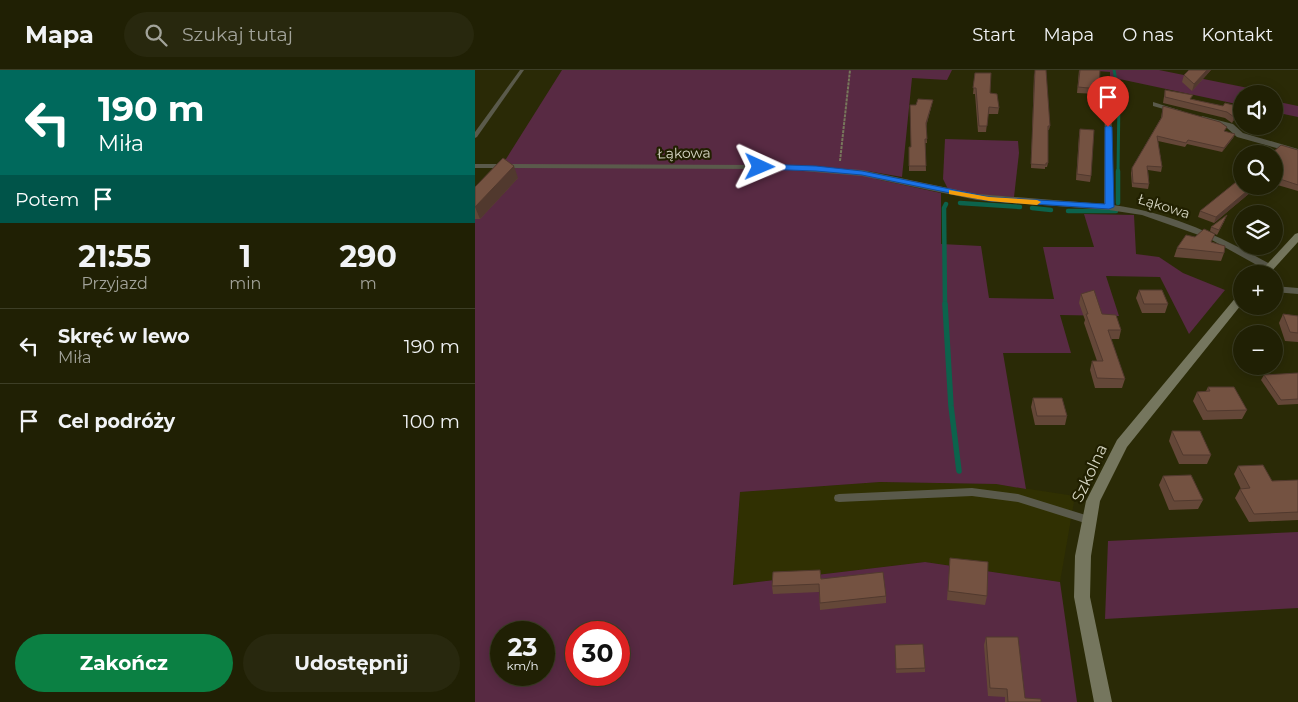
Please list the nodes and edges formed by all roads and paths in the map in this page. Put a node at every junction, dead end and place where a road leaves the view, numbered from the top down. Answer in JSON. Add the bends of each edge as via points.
{"nodes":[{"id":1,"x":522,"y":70,"type":"edge"},
{"id":2,"x":849,"y":70,"type":"edge"},
{"id":3,"x":1108,"y":87,"type":"dead end"},
{"id":4,"x":1156,"y":104,"type":"dead end"},
{"id":5,"x":1187,"y":114,"type":"edge"},
{"id":6,"x":1196,"y":116,"type":"edge"},
{"id":7,"x":475,"y":136,"type":"edge"},
{"id":8,"x":1298,"y":152,"type":"edge"},
{"id":9,"x":475,"y":166,"type":"edge"},
{"id":10,"x":839,"y":170,"type":"junction"},
{"id":11,"x":1109,"y":207,"type":"junction"},
{"id":12,"x":1298,"y":236,"type":"edge"},
{"id":13,"x":1258,"y":265,"type":"edge"},
{"id":14,"x":1271,"y":265,"type":"edge"},
{"id":15,"x":1283,"y":290,"type":"edge"},
{"id":16,"x":1298,"y":292,"type":"edge"},
{"id":17,"x":1233,"y":308,"type":"edge"},
{"id":18,"x":839,"y":498,"type":"dead end"},
{"id":19,"x":1088,"y":520,"type":"junction"},
{"id":20,"x":1103,"y":702,"type":"edge"}],
"edges":[{"from":1,"to":7,"type":"lane"},
{"from":2,"to":10,"type":"path"},
{"from":3,"to":11,"type":"street"},
{"from":4,"to":5,"type":"street"},
{"from":6,"to":8,"type":"street","via":[[1231,126],[1240,135]]},
{"from":9,"to":10,"type":"street","name":"Łąkowa"},
{"from":10,"to":11,"type":"street","name":"Łąkowa","via":[[989,199]]},
{"from":11,"to":13,"type":"street","name":"Łąkowa","via":[[1144,212],[1181,224],[1213,237]]},
{"from":12,"to":14,"type":"street"},
{"from":15,"to":16,"type":"street"},
{"from":17,"to":19,"type":"street","name":"Szkolna","via":[[1122,444],[1100,484]]},
{"from":18,"to":19,"type":"lane","via":[[972,492],[1018,498]]},
{"from":19,"to":20,"type":"street","name":"Szkolna","via":[[1082,597]]}]}
